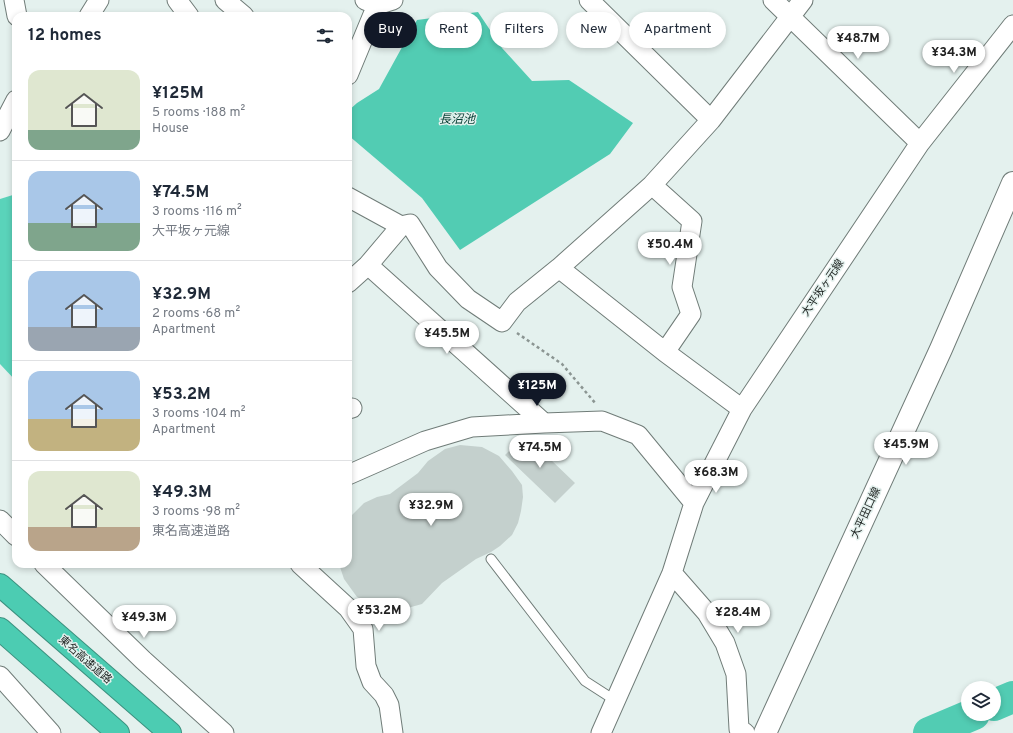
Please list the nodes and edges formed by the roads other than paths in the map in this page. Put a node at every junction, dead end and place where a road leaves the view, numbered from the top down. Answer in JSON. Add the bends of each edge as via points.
{"nodes":[{"id":1,"x":14,"y":0,"type":"edge"},
{"id":2,"x":99,"y":0,"type":"edge"},
{"id":3,"x":177,"y":0,"type":"edge"},
{"id":4,"x":225,"y":0,"type":"edge"},
{"id":5,"x":588,"y":0,"type":"edge"},
{"id":6,"x":773,"y":0,"type":"edge"},
{"id":7,"x":804,"y":0,"type":"edge"},
{"id":8,"x":378,"y":2,"type":"edge"},
{"id":9,"x":16,"y":12,"type":"edge"},
{"id":10,"x":92,"y":12,"type":"edge"},
{"id":11,"x":186,"y":12,"type":"edge"},
{"id":12,"x":239,"y":12,"type":"edge"},
{"id":13,"x":792,"y":17,"type":"junction"},
{"id":14,"x":1013,"y":25,"type":"edge"},
{"id":15,"x":352,"y":65,"type":"edge"},
{"id":16,"x":12,"y":108,"type":"edge"},
{"id":17,"x":711,"y":120,"type":"junction"},
{"id":18,"x":0,"y":131,"type":"edge"},
{"id":19,"x":920,"y":143,"type":"junction"},
{"id":20,"x":1013,"y":183,"type":"edge"},
{"id":21,"x":652,"y":185,"type":"junction"},
{"id":22,"x":352,"y":199,"type":"edge"},
{"id":23,"x":401,"y":226,"type":"junction"},
{"id":24,"x":368,"y":265,"type":"junction"},
{"id":25,"x":559,"y":268,"type":"junction"},
{"id":26,"x":352,"y":279,"type":"edge"},
{"id":27,"x":665,"y":352,"type":"junction"},
{"id":28,"x":742,"y":409,"type":"junction"},
{"id":29,"x":544,"y":422,"type":"junction"},
{"id":30,"x":352,"y":473,"type":"edge"},
{"id":31,"x":694,"y":503,"type":"junction"},
{"id":32,"x":0,"y":520,"type":"edge"},
{"id":33,"x":12,"y":532,"type":"edge"},
{"id":34,"x":491,"y":559,"type":"dead end"},
{"id":35,"x":48,"y":568,"type":"edge"},
{"id":36,"x":304,"y":568,"type":"edge"},
{"id":37,"x":672,"y":573,"type":"junction"},
{"id":38,"x":0,"y":586,"type":"edge"},
{"id":39,"x":0,"y":629,"type":"edge"},
{"id":40,"x":0,"y":676,"type":"edge"},
{"id":41,"x":616,"y":700,"type":"junction"},
{"id":42,"x":51,"y":733,"type":"edge"},
{"id":43,"x":118,"y":733,"type":"edge"},
{"id":44,"x":170,"y":733,"type":"edge"},
{"id":45,"x":224,"y":733,"type":"edge"},
{"id":46,"x":393,"y":733,"type":"edge"},
{"id":47,"x":601,"y":733,"type":"edge"},
{"id":48,"x":745,"y":733,"type":"edge"},
{"id":49,"x":765,"y":733,"type":"edge"}],
"edges":[{"from":1,"to":9,"type":"street"},
{"from":2,"to":10,"type":"street"},
{"from":3,"to":11,"type":"street"},
{"from":4,"to":12,"type":"street"},
{"from":5,"to":17,"type":"street"},
{"from":6,"to":13,"type":"street"},
{"from":7,"to":13,"type":"street"},
{"from":8,"to":15,"type":"street"},
{"from":13,"to":17,"type":"street"},
{"from":13,"to":19,"type":"street"},
{"from":14,"to":19,"type":"street","name":"大平坂ヶ元線"},
{"from":16,"to":18,"type":"street"},
{"from":17,"to":21,"type":"street"},
{"from":19,"to":28,"type":"street","name":"大平坂ヶ元線"},
{"from":20,"to":49,"type":"street","name":"大平田口線","via":[[941,349]]},
{"from":21,"to":25,"type":"street"},
{"from":21,"to":27,"type":"street","via":[[692,221],[682,287],[691,314]]},
{"from":22,"to":23,"type":"street"},
{"from":23,"to":24,"type":"street"},
{"from":23,"to":25,"type":"street","via":[[410,224],[438,268],[468,299],[502,322],[518,302]]},
{"from":24,"to":26,"type":"street"},
{"from":24,"to":29,"type":"street"},
{"from":25,"to":27,"type":"street"},
{"from":27,"to":28,"type":"street"},
{"from":28,"to":31,"type":"street","name":"大平坂ヶ元線"},
{"from":29,"to":30,"type":"street","via":[[472,427],[425,441]]},
{"from":29,"to":31,"type":"street","via":[[602,421],[638,435]]},
{"from":31,"to":37,"type":"street","name":"大平坂ヶ元線"},
{"from":32,"to":33,"type":"street"},
{"from":34,"to":41,"type":"lane","via":[[585,681]]},
{"from":35,"to":45,"type":"street","via":[[143,660]]},
{"from":36,"to":46,"type":"street","via":[[348,608],[363,629],[366,666],[372,682],[389,705]]},
{"from":37,"to":41,"type":"street","name":"大平坂ヶ元線"},
{"from":37,"to":48,"type":"street","via":[[707,613],[725,643],[736,674],[739,729]]},
{"from":38,"to":44,"type":"highway","name":"東名高速道路"},
{"from":39,"to":43,"type":"highway"},
{"from":40,"to":42,"type":"street"},
{"from":41,"to":47,"type":"street","name":"大平坂ヶ元線"}]}
